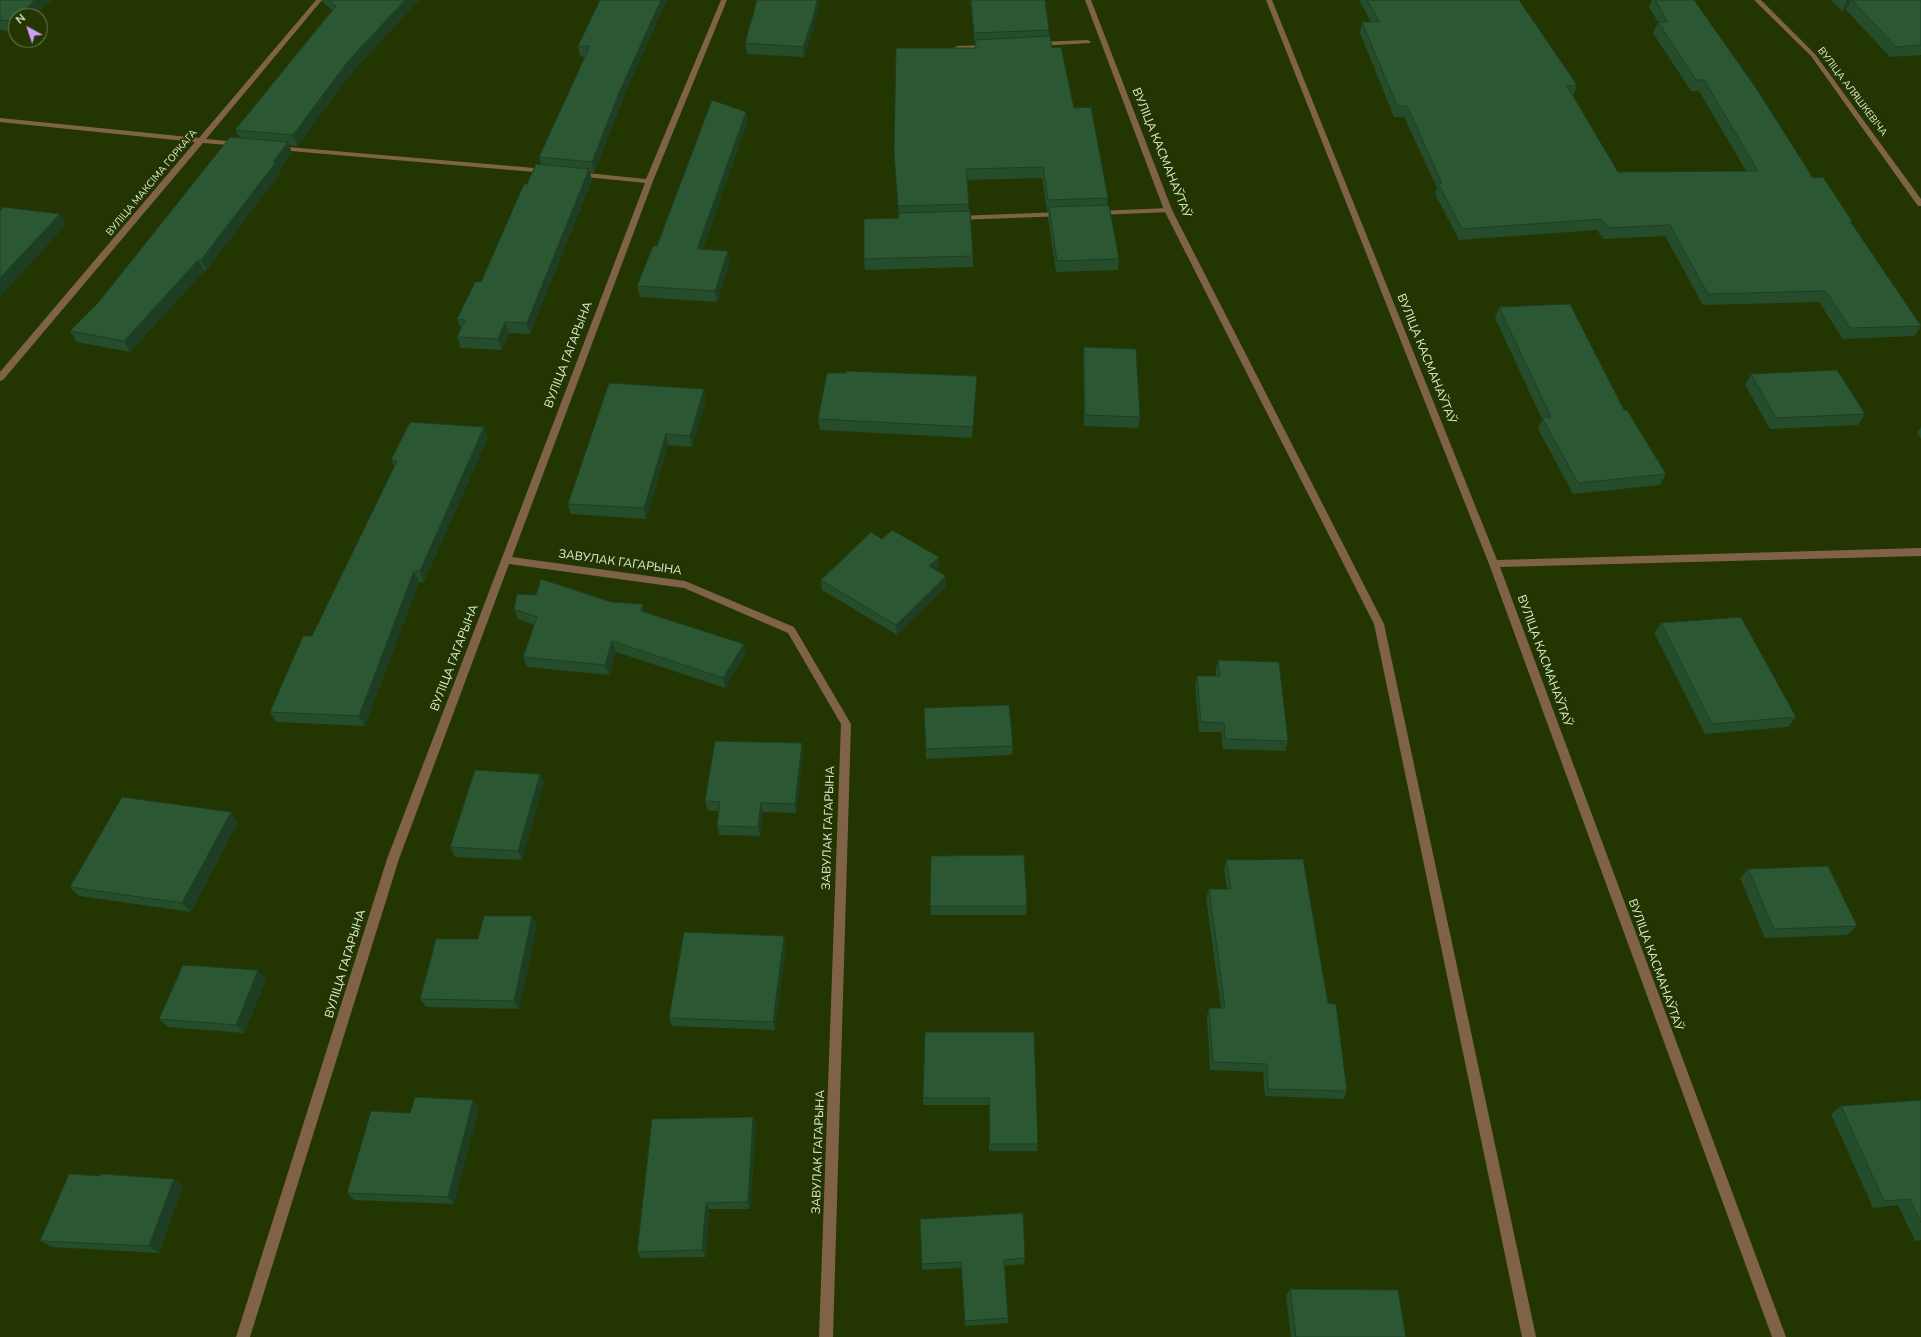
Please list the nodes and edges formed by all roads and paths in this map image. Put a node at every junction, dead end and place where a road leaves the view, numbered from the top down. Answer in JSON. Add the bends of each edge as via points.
{"nodes":[{"id":1,"x":319,"y":0,"type":"edge"},
{"id":2,"x":724,"y":0,"type":"edge"},
{"id":3,"x":1088,"y":0,"type":"edge"},
{"id":4,"x":1269,"y":0,"type":"edge"},
{"id":5,"x":1757,"y":0,"type":"edge"},
{"id":6,"x":1088,"y":42,"type":"dead end"},
{"id":7,"x":1034,"y":45,"type":"edge"},
{"id":8,"x":996,"y":46,"type":"edge"},
{"id":9,"x":949,"y":49,"type":"edge"},
{"id":10,"x":0,"y":120,"type":"edge"},
{"id":11,"x":201,"y":141,"type":"junction"},
{"id":12,"x":248,"y":145,"type":"edge"},
{"id":13,"x":272,"y":147,"type":"edge"},
{"id":14,"x":554,"y":172,"type":"edge"},
{"id":15,"x":570,"y":174,"type":"edge"},
{"id":16,"x":649,"y":180,"type":"junction"},
{"id":17,"x":1921,"y":204,"type":"edge"},
{"id":18,"x":1168,"y":210,"type":"junction"},
{"id":19,"x":1088,"y":213,"type":"edge"},
{"id":20,"x":1072,"y":214,"type":"edge"},
{"id":21,"x":953,"y":218,"type":"edge"},
{"id":22,"x":0,"y":378,"type":"edge"},
{"id":23,"x":1921,"y":552,"type":"edge"},
{"id":24,"x":506,"y":560,"type":"junction"},
{"id":25,"x":1494,"y":564,"type":"junction"},
{"id":26,"x":242,"y":1337,"type":"edge"},
{"id":27,"x":826,"y":1337,"type":"edge"},
{"id":28,"x":1529,"y":1337,"type":"edge"},
{"id":29,"x":1779,"y":1337,"type":"edge"}],
"edges":[{"from":1,"to":11,"type":"street","name":"ВУЛІЦА МАКСІМА ГОРКАГА"},
{"from":2,"to":16,"type":"street","name":"ВУЛІЦА ГАГАРЫНА"},
{"from":3,"to":18,"type":"street","name":"ВУЛІЦА КАСМАНАЎТАЎ"},
{"from":4,"to":25,"type":"street","name":"ВУЛІЦА КАСМАНАЎТАЎ"},
{"from":5,"to":17,"type":"street","name":"ВУЛІЦА АЛЯШКЕВІЧА","via":[[1813,55]]},
{"from":6,"to":7,"type":"street"},
{"from":8,"to":9,"type":"street"},
{"from":10,"to":11,"type":"street"},
{"from":11,"to":12,"type":"street"},
{"from":11,"to":22,"type":"street","name":"ВУЛІЦА МАКСІМА ГОРКАГА"},
{"from":13,"to":14,"type":"street"},
{"from":15,"to":16,"type":"street"},
{"from":16,"to":24,"type":"street","name":"ВУЛІЦА ГАГАРЫНА"},
{"from":18,"to":19,"type":"street"},
{"from":18,"to":28,"type":"street","name":"ВУЛІЦА КАСМАНАЎТАЎ","via":[[1379,624]]},
{"from":20,"to":21,"type":"street"},
{"from":23,"to":25,"type":"street"},
{"from":24,"to":26,"type":"street","name":"ВУЛІЦА ГАГАРЫНА","via":[[393,859]]},
{"from":24,"to":27,"type":"street","name":"ЗАВУЛАК ГАГАРЫНА","via":[[685,585],[791,630],[846,724]]},
{"from":25,"to":29,"type":"street","name":"ВУЛІЦА КАСМАНАЎТАЎ"}]}
